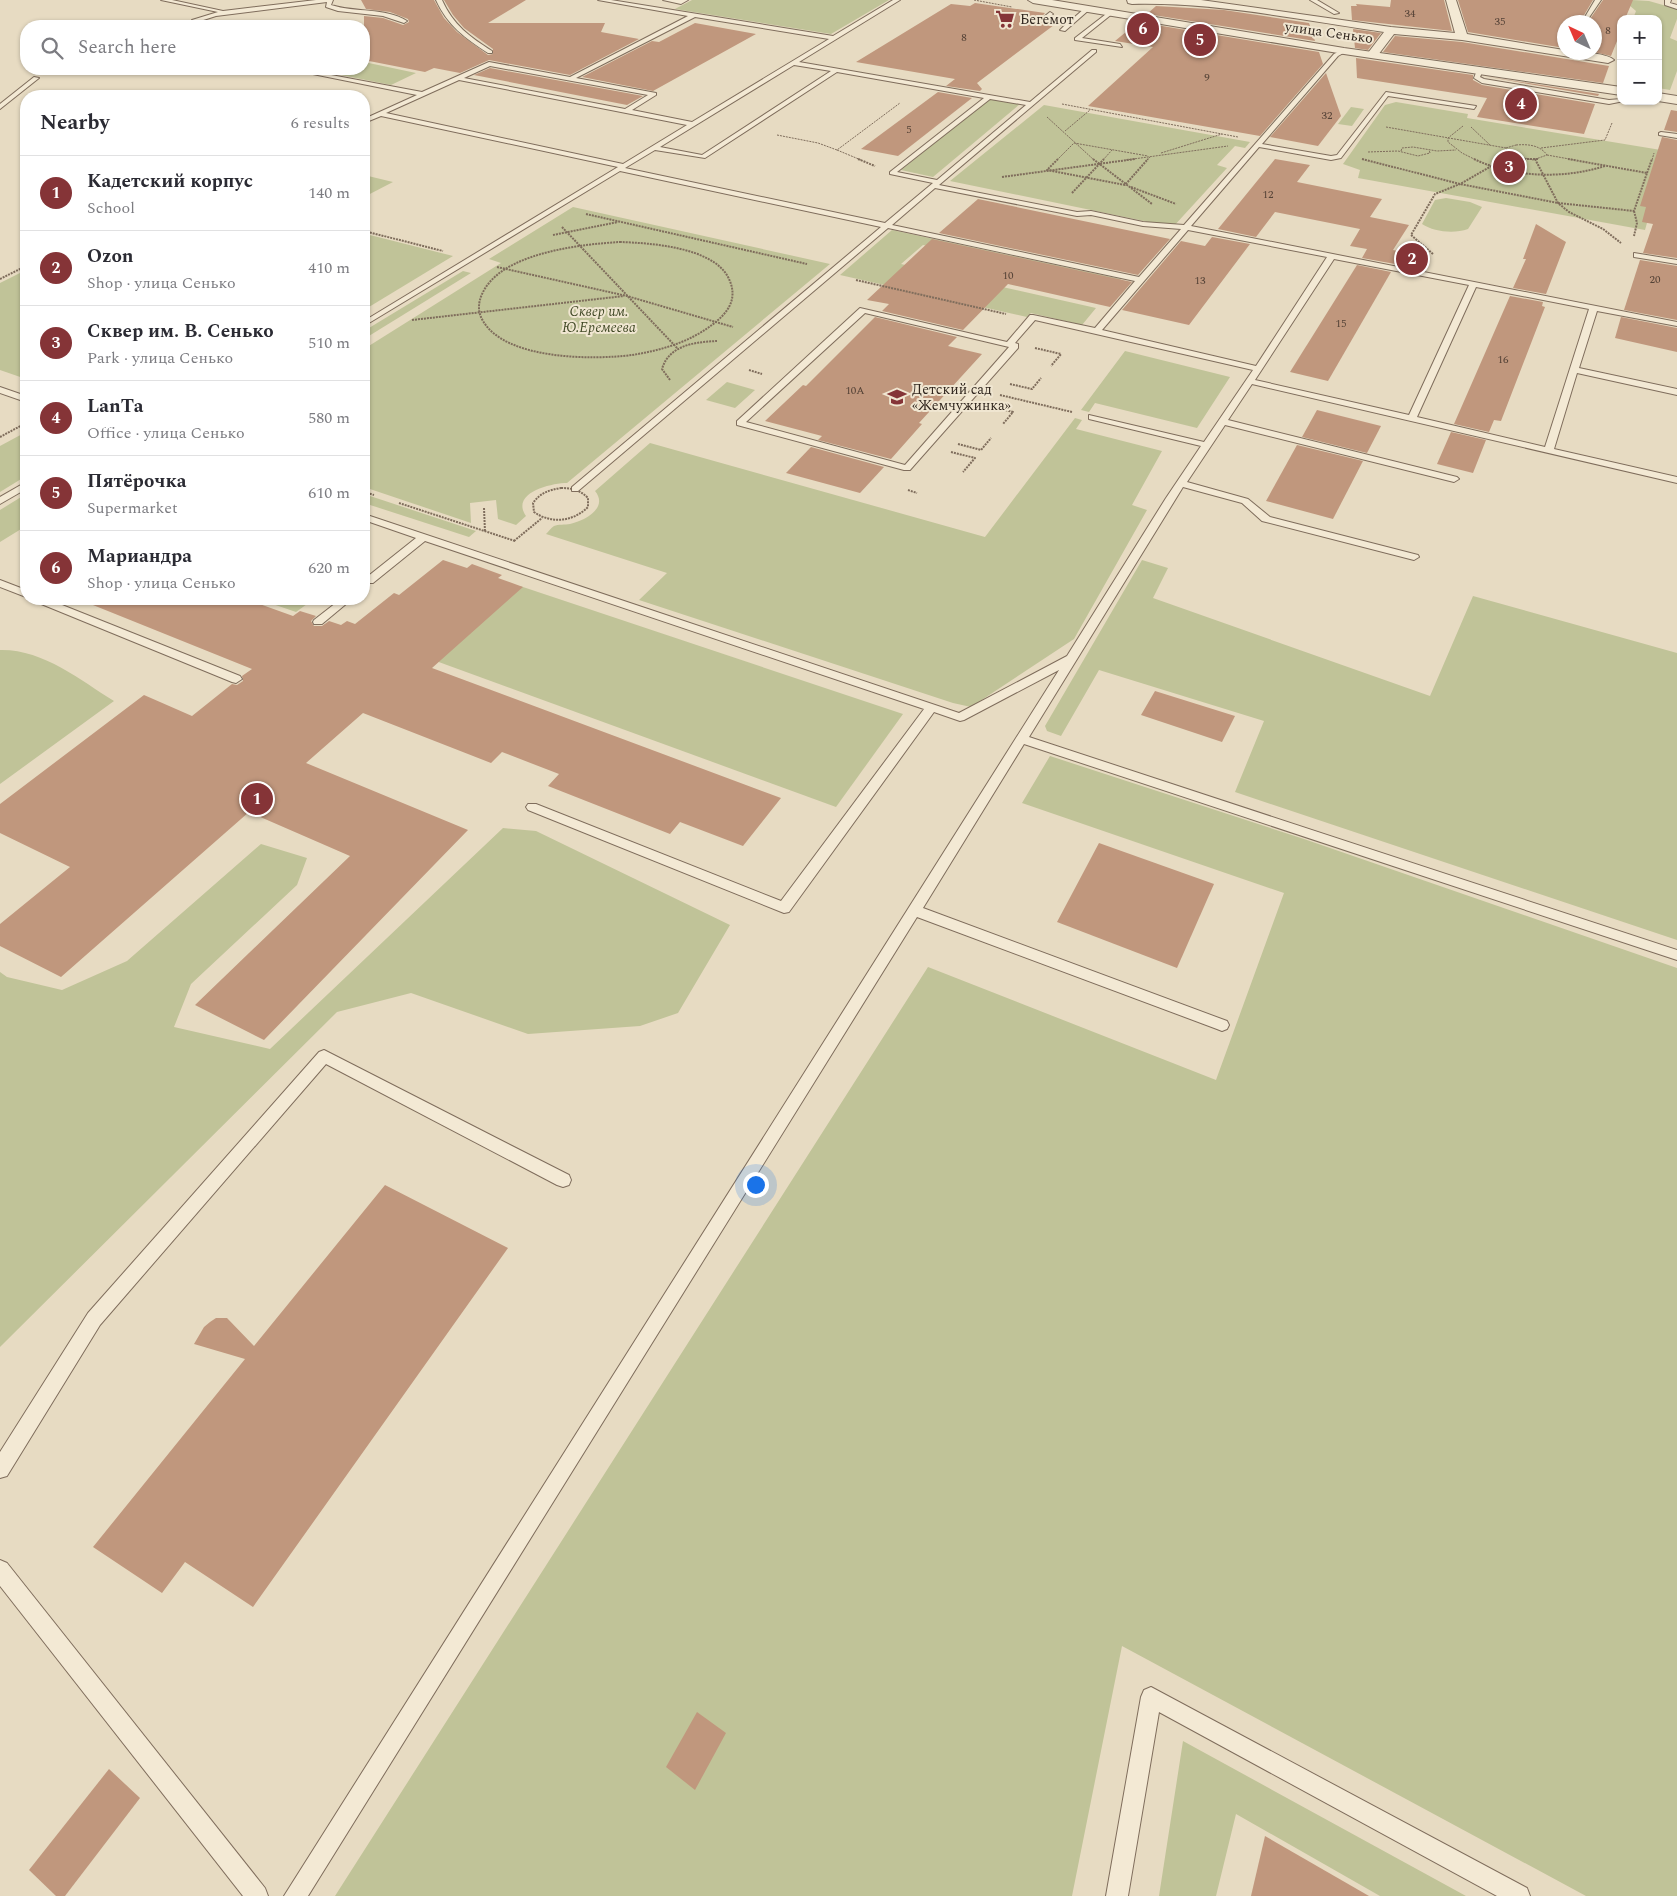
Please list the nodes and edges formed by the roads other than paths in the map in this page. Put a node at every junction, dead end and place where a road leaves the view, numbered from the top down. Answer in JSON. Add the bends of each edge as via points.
{"nodes":[{"id":1,"x":164,"y":0,"type":"edge"},
{"id":2,"x":329,"y":0,"type":"edge"},
{"id":3,"x":439,"y":0,"type":"edge"},
{"id":4,"x":601,"y":0,"type":"edge"},
{"id":5,"x":666,"y":0,"type":"edge"},
{"id":6,"x":686,"y":0,"type":"edge"},
{"id":7,"x":897,"y":0,"type":"edge"},
{"id":8,"x":1033,"y":0,"type":"edge"},
{"id":9,"x":1132,"y":0,"type":"edge"},
{"id":10,"x":1313,"y":0,"type":"edge"},
{"id":11,"x":1452,"y":0,"type":"edge"},
{"id":12,"x":1598,"y":0,"type":"edge"},
{"id":13,"x":1668,"y":0,"type":"edge"},
{"id":14,"x":1677,"y":7,"type":"edge"},
{"id":15,"x":651,"y":8,"type":"junction"},
{"id":16,"x":1087,"y":9,"type":"junction"},
{"id":17,"x":228,"y":12,"type":"junction"},
{"id":18,"x":1110,"y":13,"type":"junction"},
{"id":19,"x":1336,"y":13,"type":"dead end"},
{"id":20,"x":1050,"y":14,"type":"dead end"},
{"id":21,"x":694,"y":15,"type":"junction"},
{"id":22,"x":1124,"y":15,"type":"junction"},
{"id":23,"x":1588,"y":15,"type":"edge"},
{"id":24,"x":197,"y":20,"type":"edge"},
{"id":25,"x":216,"y":20,"type":"edge"},
{"id":26,"x":404,"y":21,"type":"dead end"},
{"id":27,"x":1069,"y":24,"type":"junction"},
{"id":28,"x":1391,"y":30,"type":"junction"},
{"id":29,"x":1060,"y":32,"type":"dead end"},
{"id":30,"x":1462,"y":37,"type":"junction"},
{"id":31,"x":834,"y":38,"type":"junction"},
{"id":32,"x":1120,"y":46,"type":"dead end"},
{"id":33,"x":1094,"y":51,"type":"dead end"},
{"id":34,"x":1344,"y":51,"type":"junction"},
{"id":35,"x":490,"y":52,"type":"dead end"},
{"id":36,"x":1557,"y":52,"type":"edge"},
{"id":37,"x":1374,"y":54,"type":"junction"},
{"id":38,"x":1602,"y":59,"type":"edge"},
{"id":39,"x":1608,"y":60,"type":"dead end"},
{"id":40,"x":794,"y":63,"type":"junction"},
{"id":41,"x":522,"y":70,"type":"junction"},
{"id":42,"x":837,"y":70,"type":"junction"},
{"id":43,"x":1480,"y":70,"type":"junction"},
{"id":44,"x":323,"y":75,"type":"edge"},
{"id":45,"x":36,"y":78,"type":"dead end"},
{"id":46,"x":457,"y":78,"type":"junction"},
{"id":47,"x":570,"y":79,"type":"junction"},
{"id":48,"x":491,"y":85,"type":"junction"},
{"id":49,"x":21,"y":90,"type":"edge"},
{"id":50,"x":20,"y":91,"type":"edge"},
{"id":51,"x":1617,"y":91,"type":"edge"},
{"id":52,"x":423,"y":94,"type":"junction"},
{"id":53,"x":989,"y":97,"type":"junction"},
{"id":54,"x":1662,"y":98,"type":"edge"},
{"id":55,"x":1677,"y":100,"type":"edge"},
{"id":56,"x":1617,"y":101,"type":"edge"},
{"id":57,"x":1034,"y":102,"type":"junction"},
{"id":58,"x":0,"y":107,"type":"edge"},
{"id":59,"x":1474,"y":107,"type":"dead end"},
{"id":60,"x":626,"y":111,"type":"junction"},
{"id":61,"x":382,"y":114,"type":"junction"},
{"id":62,"x":370,"y":119,"type":"edge"},
{"id":63,"x":694,"y":124,"type":"junction"},
{"id":64,"x":1661,"y":134,"type":"dead end"},
{"id":65,"x":1677,"y":136,"type":"edge"},
{"id":66,"x":1260,"y":143,"type":"junction"},
{"id":67,"x":654,"y":148,"type":"junction"},
{"id":68,"x":621,"y":168,"type":"junction"},
{"id":69,"x":936,"y":184,"type":"junction"},
{"id":70,"x":886,"y":226,"type":"junction"},
{"id":71,"x":1186,"y":228,"type":"junction"},
{"id":72,"x":1637,"y":255,"type":"road end"},
{"id":73,"x":1332,"y":256,"type":"junction"},
{"id":74,"x":1677,"y":262,"type":"edge"},
{"id":75,"x":1140,"y":280,"type":"junction"},
{"id":76,"x":1470,"y":282,"type":"junction"},
{"id":77,"x":1594,"y":307,"type":"junction"},
{"id":78,"x":370,"y":320,"type":"edge"},
{"id":79,"x":1677,"y":324,"type":"edge"},
{"id":80,"x":1097,"y":332,"type":"junction"},
{"id":81,"x":1009,"y":345,"type":"junction"},
{"id":82,"x":1574,"y":370,"type":"junction"},
{"id":83,"x":1254,"y":375,"type":"junction"},
{"id":84,"x":0,"y":390,"type":"edge"},
{"id":85,"x":1677,"y":392,"type":"edge"},
{"id":86,"x":20,"y":397,"type":"edge"},
{"id":87,"x":1092,"y":417,"type":"road end"},
{"id":88,"x":1412,"y":418,"type":"junction"},
{"id":89,"x":1223,"y":422,"type":"junction"},
{"id":90,"x":1207,"y":445,"type":"junction"},
{"id":91,"x":1549,"y":450,"type":"junction"},
{"id":92,"x":1454,"y":479,"type":"dead end"},
{"id":93,"x":1677,"y":480,"type":"edge"},
{"id":94,"x":1181,"y":483,"type":"junction"},
{"id":95,"x":20,"y":489,"type":"edge"},
{"id":96,"x":575,"y":490,"type":"road end"},
{"id":97,"x":0,"y":501,"type":"edge"},
{"id":98,"x":370,"y":519,"type":"edge"},
{"id":99,"x":423,"y":537,"type":"junction"},
{"id":100,"x":1414,"y":557,"type":"dead end"},
{"id":101,"x":370,"y":578,"type":"edge"},
{"id":102,"x":0,"y":583,"type":"edge"},
{"id":103,"x":20,"y":591,"type":"edge"},
{"id":104,"x":53,"y":605,"type":"edge"},
{"id":105,"x":339,"y":605,"type":"edge"},
{"id":106,"x":318,"y":622,"type":"dead end"},
{"id":107,"x":1072,"y":658,"type":"junction"},
{"id":108,"x":236,"y":679,"type":"dead end"},
{"id":109,"x":931,"y":708,"type":"junction"},
{"id":110,"x":1022,"y":739,"type":"junction"},
{"id":111,"x":532,"y":807,"type":"dead end"},
{"id":112,"x":914,"y":910,"type":"junction"},
{"id":113,"x":1677,"y":955,"type":"edge"},
{"id":114,"x":1222,"y":1025,"type":"dead end"},
{"id":115,"x":563,"y":1180,"type":"dead end"},
{"id":116,"x":0,"y":1468,"type":"edge"},
{"id":117,"x":0,"y":1570,"type":"edge"},
{"id":118,"x":257,"y":1896,"type":"edge"},
{"id":119,"x":295,"y":1896,"type":"edge"},
{"id":120,"x":1117,"y":1896,"type":"edge"},
{"id":121,"x":1519,"y":1896,"type":"edge"}],
"edges":[{"from":1,"to":17,"type":"lane"},
{"from":2,"to":17,"type":"lane"},
{"from":2,"to":26,"type":"lane","via":[[328,6],[338,9],[384,14]]},
{"from":3,"to":35,"type":"lane","via":[[445,17],[456,29]]},
{"from":4,"to":15,"type":"lane"},
{"from":5,"to":6,"type":"lane"},
{"from":5,"to":15,"type":"lane"},
{"from":7,"to":31,"type":"lane"},
{"from":8,"to":16,"type":"street","name":"улица Сенько"},
{"from":9,"to":22,"type":"street","via":[[1132,7]]},
{"from":9,"to":28,"type":"street","via":[[1209,4]]},
{"from":10,"to":19,"type":"lane"},
{"from":11,"to":30,"type":"street"},
{"from":12,"to":23,"type":"lane"},
{"from":13,"to":14,"type":"lane","via":[[1667,4]]},
{"from":15,"to":21,"type":"lane"},
{"from":16,"to":18,"type":"street","name":"улица Сенько"},
{"from":16,"to":27,"type":"lane"},
{"from":17,"to":24,"type":"lane"},
{"from":17,"to":25,"type":"lane","via":[[235,13]]},
{"from":18,"to":22,"type":"street","name":"улица Сенько"},
{"from":18,"to":32,"type":"lane","via":[[1077,40]]},
{"from":20,"to":27,"type":"lane","via":[[1043,20]]},
{"from":21,"to":31,"type":"lane"},
{"from":21,"to":47,"type":"lane"},
{"from":22,"to":34,"type":"street","name":"улица Сенько"},
{"from":27,"to":29,"type":"lane"},
{"from":28,"to":30,"type":"street"},
{"from":28,"to":37,"type":"street"},
{"from":30,"to":36,"type":"street"},
{"from":31,"to":40,"type":"lane"},
{"from":33,"to":57,"type":"lane"},
{"from":34,"to":37,"type":"street","name":"улица Сенько"},
{"from":34,"to":66,"type":"lane","via":[[1336,55]]},
{"from":37,"to":43,"type":"street","name":"улица Сенько"},
{"from":38,"to":39,"type":"street"},
{"from":40,"to":42,"type":"lane"},
{"from":40,"to":63,"type":"lane"},
{"from":41,"to":46,"type":"lane","via":[[489,64]]},
{"from":41,"to":47,"type":"lane"},
{"from":41,"to":48,"type":"lane"},
{"from":42,"to":53,"type":"lane"},
{"from":42,"to":67,"type":"lane","via":[[703,157]]},
{"from":43,"to":51,"type":"street","name":"улица Сенько"},
{"from":43,"to":56,"type":"lane","via":[[1477,78],[1482,81]]},
{"from":44,"to":52,"type":"lane"},
{"from":45,"to":49,"type":"lane"},
{"from":46,"to":48,"type":"lane"},
{"from":46,"to":52,"type":"lane"},
{"from":47,"to":60,"type":"lane","via":[[654,94]]},
{"from":48,"to":60,"type":"lane"},
{"from":50,"to":58,"type":"lane"},
{"from":52,"to":61,"type":"lane"},
{"from":53,"to":57,"type":"lane"},
{"from":53,"to":69,"type":"lane","via":[[892,173]]},
{"from":54,"to":55,"type":"street"},
{"from":57,"to":69,"type":"lane"},
{"from":59,"to":66,"type":"lane","via":[[1386,94],[1339,157]]},
{"from":60,"to":63,"type":"lane"},
{"from":61,"to":62,"type":"lane"},
{"from":61,"to":68,"type":"lane"},
{"from":63,"to":67,"type":"lane"},
{"from":64,"to":65,"type":"lane"},
{"from":66,"to":71,"type":"lane"},
{"from":67,"to":68,"type":"lane"},
{"from":68,"to":70,"type":"lane"},
{"from":68,"to":78,"type":"lane"},
{"from":69,"to":70,"type":"lane"},
{"from":69,"to":71,"type":"lane","via":[[1054,210]]},
{"from":70,"to":75,"type":"lane"},
{"from":70,"to":96,"type":"lane"},
{"from":71,"to":73,"type":"lane"},
{"from":71,"to":75,"type":"lane"},
{"from":72,"to":74,"type":"lane"},
{"from":73,"to":76,"type":"lane"},
{"from":73,"to":83,"type":"lane"},
{"from":75,"to":80,"type":"lane"},
{"from":76,"to":77,"type":"lane"},
{"from":76,"to":88,"type":"lane"},
{"from":77,"to":79,"type":"lane"},
{"from":77,"to":82,"type":"lane"},
{"from":80,"to":81,"type":"lane","via":[[1033,317]]},
{"from":80,"to":83,"type":"lane"},
{"from":81,"to":81,"type":"lane","via":[[862,310],[740,423],[906,468],[1015,346]]},
{"from":82,"to":85,"type":"lane"},
{"from":82,"to":91,"type":"lane"},
{"from":83,"to":88,"type":"lane"},
{"from":83,"to":89,"type":"lane"},
{"from":84,"to":86,"type":"lane"},
{"from":87,"to":90,"type":"lane"},
{"from":88,"to":91,"type":"lane"},
{"from":89,"to":90,"type":"lane"},
{"from":89,"to":92,"type":"lane"},
{"from":90,"to":94,"type":"lane"},
{"from":91,"to":93,"type":"lane"},
{"from":94,"to":100,"type":"lane","via":[[1245,501],[1266,519]]},
{"from":94,"to":107,"type":"lane"},
{"from":95,"to":97,"type":"lane"},
{"from":98,"to":99,"type":"lane"},
{"from":99,"to":101,"type":"lane"},
{"from":99,"to":109,"type":"lane"},
{"from":102,"to":103,"type":"lane"},
{"from":104,"to":108,"type":"lane"},
{"from":105,"to":106,"type":"lane"},
{"from":107,"to":109,"type":"lane","via":[[960,718]]},
{"from":107,"to":110,"type":"lane"},
{"from":109,"to":111,"type":"lane","via":[[784,908]]},
{"from":110,"to":112,"type":"lane"},
{"from":110,"to":113,"type":"lane"},
{"from":112,"to":114,"type":"lane"},
{"from":112,"to":119,"type":"lane"},
{"from":115,"to":116,"type":"lane","via":[[324,1056],[94,1319]]},
{"from":117,"to":118,"type":"lane"},
{"from":120,"to":121,"type":"lane","via":[[1151,1697]]}]}
